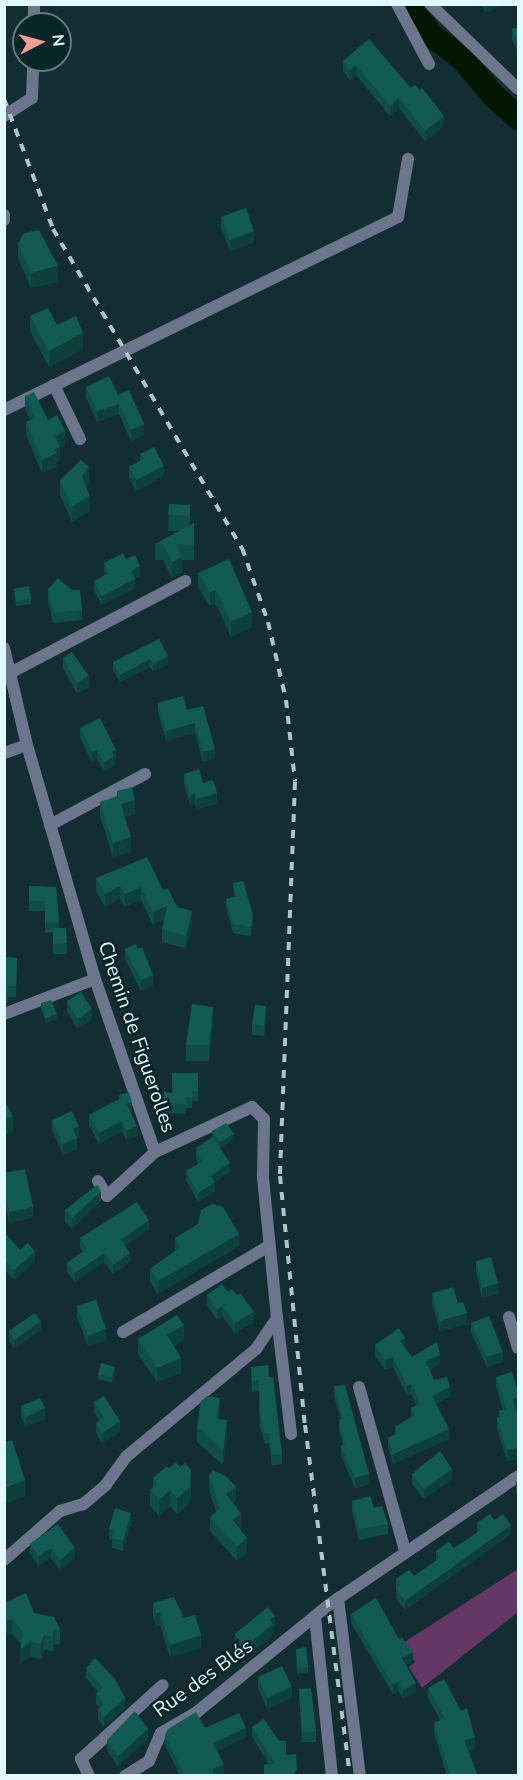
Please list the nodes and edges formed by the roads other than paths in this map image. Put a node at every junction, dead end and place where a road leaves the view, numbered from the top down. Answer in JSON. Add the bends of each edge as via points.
{"nodes":[{"id":1,"x":429,"y":4,"type":"edge"},
{"id":2,"x":396,"y":5,"type":"edge"},
{"id":3,"x":429,"y":64,"type":"dead end"},
{"id":4,"x":33,"y":72,"type":"edge"},
{"id":5,"x":518,"y":87,"type":"edge"},
{"id":6,"x":4,"y":116,"type":"edge"},
{"id":7,"x":408,"y":159,"type":"dead end"},
{"id":8,"x":4,"y":215,"type":"edge"},
{"id":9,"x":4,"y":220,"type":"edge"},
{"id":10,"x":54,"y":386,"type":"junction"},
{"id":11,"x":4,"y":410,"type":"edge"},
{"id":12,"x":80,"y":439,"type":"dead end"},
{"id":13,"x":185,"y":581,"type":"dead end"},
{"id":14,"x":4,"y":648,"type":"edge"},
{"id":15,"x":10,"y":673,"type":"junction"},
{"id":16,"x":27,"y":745,"type":"junction"},
{"id":17,"x":4,"y":753,"type":"edge"},
{"id":18,"x":145,"y":774,"type":"dead end"},
{"id":19,"x":50,"y":825,"type":"junction"},
{"id":20,"x":95,"y":979,"type":"junction"},
{"id":21,"x":4,"y":1014,"type":"edge"},
{"id":22,"x":155,"y":1152,"type":"junction"},
{"id":23,"x":98,"y":1181,"type":"dead end"},
{"id":24,"x":269,"y":1246,"type":"junction"},
{"id":25,"x":509,"y":1317,"type":"dead end"},
{"id":26,"x":277,"y":1318,"type":"junction"},
{"id":27,"x":123,"y":1332,"type":"dead end"},
{"id":28,"x":519,"y":1348,"type":"edge"},
{"id":29,"x":359,"y":1387,"type":"dead end"},
{"id":30,"x":291,"y":1434,"type":"dead end"},
{"id":31,"x":519,"y":1476,"type":"edge"},
{"id":32,"x":405,"y":1551,"type":"junction"},
{"id":33,"x":4,"y":1560,"type":"edge"},
{"id":34,"x":338,"y":1599,"type":"junction"},
{"id":35,"x":315,"y":1617,"type":"junction"},
{"id":36,"x":163,"y":1685,"type":"dead end"},
{"id":37,"x":145,"y":1771,"type":"edge"},
{"id":38,"x":89,"y":1776,"type":"edge"},
{"id":39,"x":125,"y":1776,"type":"edge"},
{"id":40,"x":332,"y":1776,"type":"edge"},
{"id":41,"x":360,"y":1776,"type":"edge"}],
"edges":[{"from":1,"to":5,"type":"street"},
{"from":2,"to":3,"type":"street"},
{"from":4,"to":6,"type":"street","via":[[32,98]]},
{"from":7,"to":10,"type":"street","via":[[398,217]]},
{"from":8,"to":9,"type":"street"},
{"from":10,"to":11,"type":"street"},
{"from":10,"to":12,"type":"street"},
{"from":13,"to":15,"type":"street"},
{"from":14,"to":15,"type":"street","name":"Chemin de Figuerolles"},
{"from":15,"to":16,"type":"street","name":"Chemin de Figuerolles"},
{"from":16,"to":17,"type":"street"},
{"from":16,"to":19,"type":"street","name":"Chemin de Figuerolles"},
{"from":18,"to":19,"type":"street"},
{"from":19,"to":20,"type":"street","name":"Chemin de Figuerolles"},
{"from":20,"to":21,"type":"street"},
{"from":20,"to":22,"type":"street","name":"Chemin de Figuerolles"},
{"from":22,"to":23,"type":"street","via":[[107,1196]]},
{"from":22,"to":24,"type":"street","name":"Chemin de Figuerolles","via":[[252,1107],[264,1119],[263,1174]]},
{"from":24,"to":26,"type":"street","name":"Chemin de Figuerolles"},
{"from":24,"to":27,"type":"street"},
{"from":25,"to":28,"type":"street"},
{"from":26,"to":30,"type":"street","name":"Chemin de Figuerolles"},
{"from":26,"to":33,"type":"street","via":[[256,1349],[126,1457],[106,1485],[83,1504],[60,1511]]},
{"from":29,"to":32,"type":"street"},
{"from":31,"to":32,"type":"street","name":"Rue des Blés"},
{"from":32,"to":34,"type":"street","name":"Rue des Blés"},
{"from":34,"to":35,"type":"street","name":"Rue des Blés"},
{"from":34,"to":41,"type":"street"},
{"from":35,"to":37,"type":"street","name":"Rue des Blés","via":[[196,1712],[160,1733]]},
{"from":35,"to":40,"type":"street"},
{"from":36,"to":38,"type":"street","via":[[81,1759]]},
{"from":37,"to":39,"type":"street","name":"Rue des Blés"}]}
